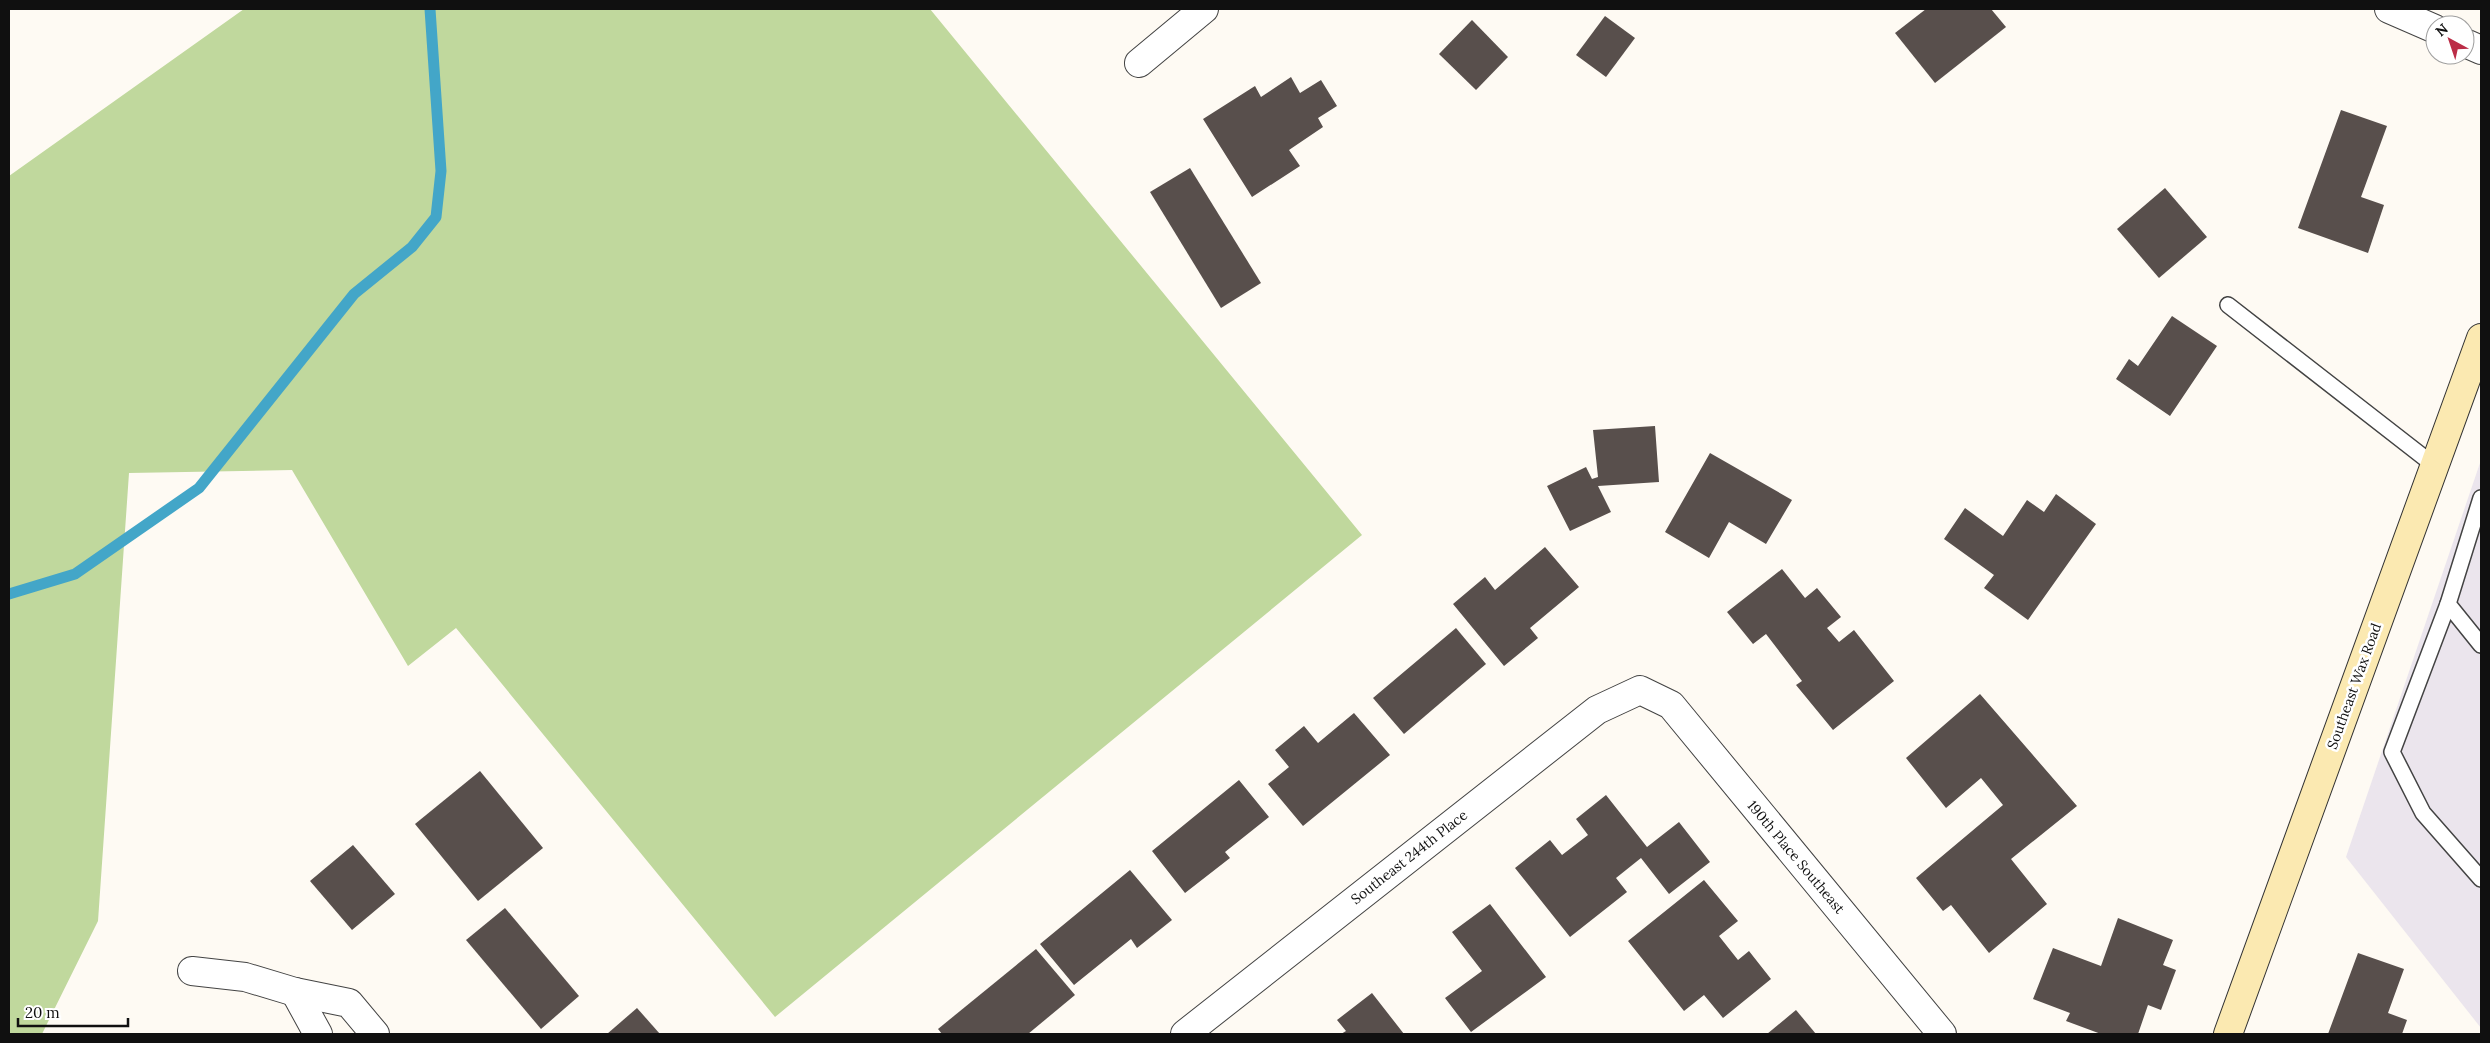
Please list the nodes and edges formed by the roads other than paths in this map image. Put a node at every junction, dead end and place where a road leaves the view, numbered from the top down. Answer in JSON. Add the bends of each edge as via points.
{"nodes":[{"id":1,"x":1204,"y":9,"type":"edge"},
{"id":2,"x":2389,"y":9,"type":"edge"},
{"id":3,"x":2425,"y":25,"type":"edge"},
{"id":4,"x":1139,"y":63,"type":"dead end"},
{"id":5,"x":2228,"y":305,"type":"dead end"},
{"id":6,"x":2481,"y":338,"type":"edge"},
{"id":7,"x":2435,"y":466,"type":"junction"},
{"id":8,"x":2481,"y":498,"type":"edge"},
{"id":9,"x":2448,"y":604,"type":"junction"},
{"id":10,"x":2481,"y":645,"type":"edge"},
{"id":11,"x":1640,"y":690,"type":"joint"},
{"id":12,"x":2481,"y":879,"type":"edge"},
{"id":13,"x":192,"y":971,"type":"dead end"},
{"id":14,"x":295,"y":992,"type":"junction"},
{"id":15,"x":318,"y":1034,"type":"edge"},
{"id":16,"x":375,"y":1034,"type":"edge"},
{"id":17,"x":1185,"y":1034,"type":"edge"},
{"id":18,"x":1942,"y":1034,"type":"edge"},
{"id":19,"x":2228,"y":1034,"type":"edge"}],
"edges":[{"from":1,"to":4,"type":"street"},
{"from":2,"to":3,"type":"street"},
{"from":5,"to":7,"type":"lane"},
{"from":6,"to":7,"type":"street","name":"Southeast Wax Road"},
{"from":7,"to":19,"type":"street","name":"Southeast Wax Road"},
{"from":8,"to":9,"type":"lane"},
{"from":9,"to":10,"type":"lane"},
{"from":9,"to":12,"type":"lane","via":[[2392,752],[2422,813]]},
{"from":11,"to":17,"type":"street","name":"Southeast 244th Place","via":[[1597,710]]},
{"from":11,"to":18,"type":"street","name":"190th Place Southeast","via":[[1671,706]]},
{"from":13,"to":14,"type":"street","via":[[245,977]]},
{"from":14,"to":15,"type":"street"},
{"from":14,"to":16,"type":"street","via":[[349,1002]]}]}
